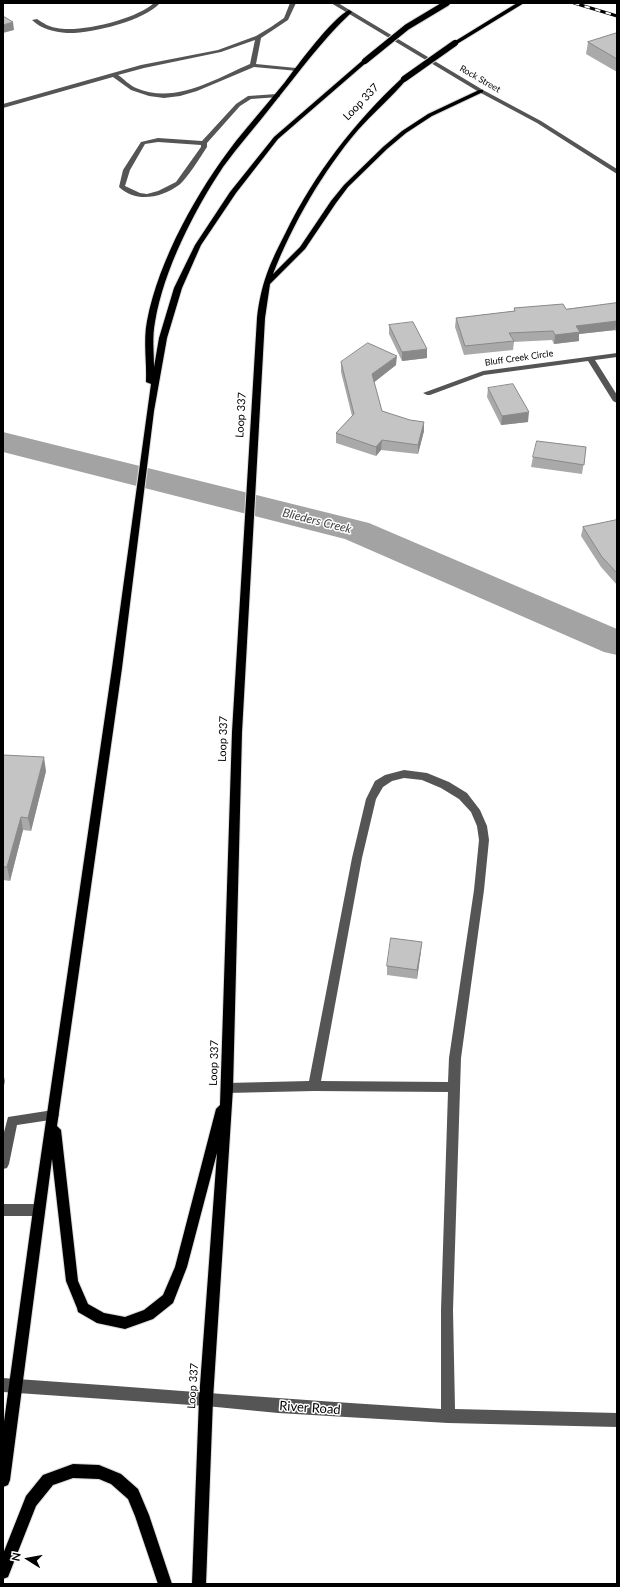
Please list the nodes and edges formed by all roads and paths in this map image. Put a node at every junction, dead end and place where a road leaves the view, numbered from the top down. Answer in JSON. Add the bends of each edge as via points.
{"nodes":[{"id":1,"x":157,"y":3,"type":"edge"},
{"id":2,"x":292,"y":3,"type":"edge"},
{"id":3,"x":334,"y":3,"type":"edge"},
{"id":4,"x":447,"y":3,"type":"edge"},
{"id":5,"x":521,"y":3,"type":"edge"},
{"id":6,"x":349,"y":12,"type":"junction"},
{"id":7,"x":35,"y":20,"type":"dead end"},
{"id":8,"x":258,"y":37,"type":"junction"},
{"id":9,"x":253,"y":65,"type":"junction"},
{"id":10,"x":296,"y":70,"type":"junction"},
{"id":11,"x":113,"y":74,"type":"junction"},
{"id":12,"x":481,"y":90,"type":"junction"},
{"id":13,"x":277,"y":96,"type":"junction"},
{"id":14,"x":3,"y":106,"type":"edge"},
{"id":15,"x":204,"y":143,"type":"junction"},
{"id":16,"x":617,"y":172,"type":"edge"},
{"id":17,"x":266,"y":285,"type":"junction"},
{"id":18,"x":617,"y":355,"type":"edge"},
{"id":19,"x":590,"y":358,"type":"junction"},
{"id":20,"x":427,"y":393,"type":"dead end"},
{"id":21,"x":617,"y":401,"type":"edge"},
{"id":22,"x":150,"y":411,"type":"junction"},
{"id":23,"x":314,"y":1086,"type":"junction"},
{"id":24,"x":454,"y":1087,"type":"junction"},
{"id":25,"x":228,"y":1088,"type":"junction"},
{"id":26,"x":53,"y":1115,"type":"junction"},
{"id":27,"x":3,"y":1164,"type":"edge"},
{"id":28,"x":3,"y":1210,"type":"edge"},
{"id":29,"x":39,"y":1210,"type":"junction"},
{"id":30,"x":9,"y":1385,"type":"edge"},
{"id":31,"x":206,"y":1399,"type":"junction"},
{"id":32,"x":448,"y":1416,"type":"junction"},
{"id":33,"x":617,"y":1420,"type":"edge"},
{"id":34,"x":3,"y":1480,"type":"edge"},
{"id":35,"x":3,"y":1572,"type":"edge"},
{"id":36,"x":164,"y":1584,"type":"edge"},
{"id":37,"x":198,"y":1584,"type":"edge"}],
"edges":[{"from":1,"to":7,"type":"street","via":[[147,12],[81,30],[62,31],[41,25]]},
{"from":2,"to":8,"type":"street","via":[[286,19]]},
{"from":3,"to":6,"type":"street","name":"Rock Street"},
{"from":4,"to":22,"type":"main road","bridge":true,"via":[[407,27],[276,138],[233,192],[198,245],[178,288],[163,338]]},
{"from":5,"to":17,"type":"main road","name":"Loop 337","bridge":true,"via":[[455,43],[404,79],[363,119],[329,161],[311,190],[280,250]]},
{"from":6,"to":10,"type":"main road","via":[[323,37]]},
{"from":6,"to":12,"type":"street","name":"Rock Street"},
{"from":8,"to":9,"type":"street"},
{"from":8,"to":11,"type":"street","via":[[219,50]]},
{"from":9,"to":10,"type":"street"},
{"from":9,"to":11,"type":"street","via":[[200,89],[162,97],[133,88]]},
{"from":10,"to":13,"type":"main road"},
{"from":11,"to":14,"type":"street"},
{"from":12,"to":16,"type":"street","name":"Rock Street","via":[[538,122]]},
{"from":12,"to":17,"type":"main road","via":[[430,115],[384,148],[346,186],[303,248]]},
{"from":13,"to":15,"type":"street","via":[[250,97],[238,105]]},
{"from":13,"to":22,"type":"main road","via":[[211,180],[165,274],[151,323]]},
{"from":15,"to":15,"type":"street","via":[[158,140],[143,143],[127,169],[122,187],[138,195],[147,196],[178,183],[204,147]]},
{"from":17,"to":25,"type":"main road","name":"Loop 337","via":[[261,318],[237,732]]},
{"from":18,"to":19,"type":"street","name":"Bluff Creek Circle"},
{"from":19,"to":20,"type":"street","name":"Bluff Creek Circle","via":[[483,373]]},
{"from":19,"to":21,"type":"street"},
{"from":22,"to":26,"type":"main road","via":[[117,668]]},
{"from":23,"to":24,"type":"street"},
{"from":23,"to":24,"type":"street","via":[[371,799],[379,784],[404,774],[423,776],[446,785],[463,796],[476,810],[482,826],[484,840],[480,883],[458,1034]]},
{"from":23,"to":25,"type":"street"},
{"from":24,"to":32,"type":"street","via":[[447,1310]]},
{"from":25,"to":26,"type":"main road","via":[[181,1267],[168,1299],[148,1315],[125,1323],[102,1319],[83,1308],[72,1281]]},
{"from":25,"to":31,"type":"main road","name":"Loop 337"},
{"from":26,"to":27,"type":"street","via":[[12,1121]]},
{"from":26,"to":29,"type":"main road"},
{"from":28,"to":29,"type":"street"},
{"from":29,"to":30,"type":"main road"},
{"from":30,"to":31,"type":"street","name":"River Road"},
{"from":30,"to":34,"type":"main road"},
{"from":31,"to":32,"type":"street","name":"River Road"},
{"from":31,"to":37,"type":"main road","name":"Loop 337"},
{"from":32,"to":33,"type":"street","name":"River Road"},
{"from":35,"to":36,"type":"main road","via":[[31,1501],[48,1480],[73,1471],[99,1472],[116,1479],[133,1494]]}]}
